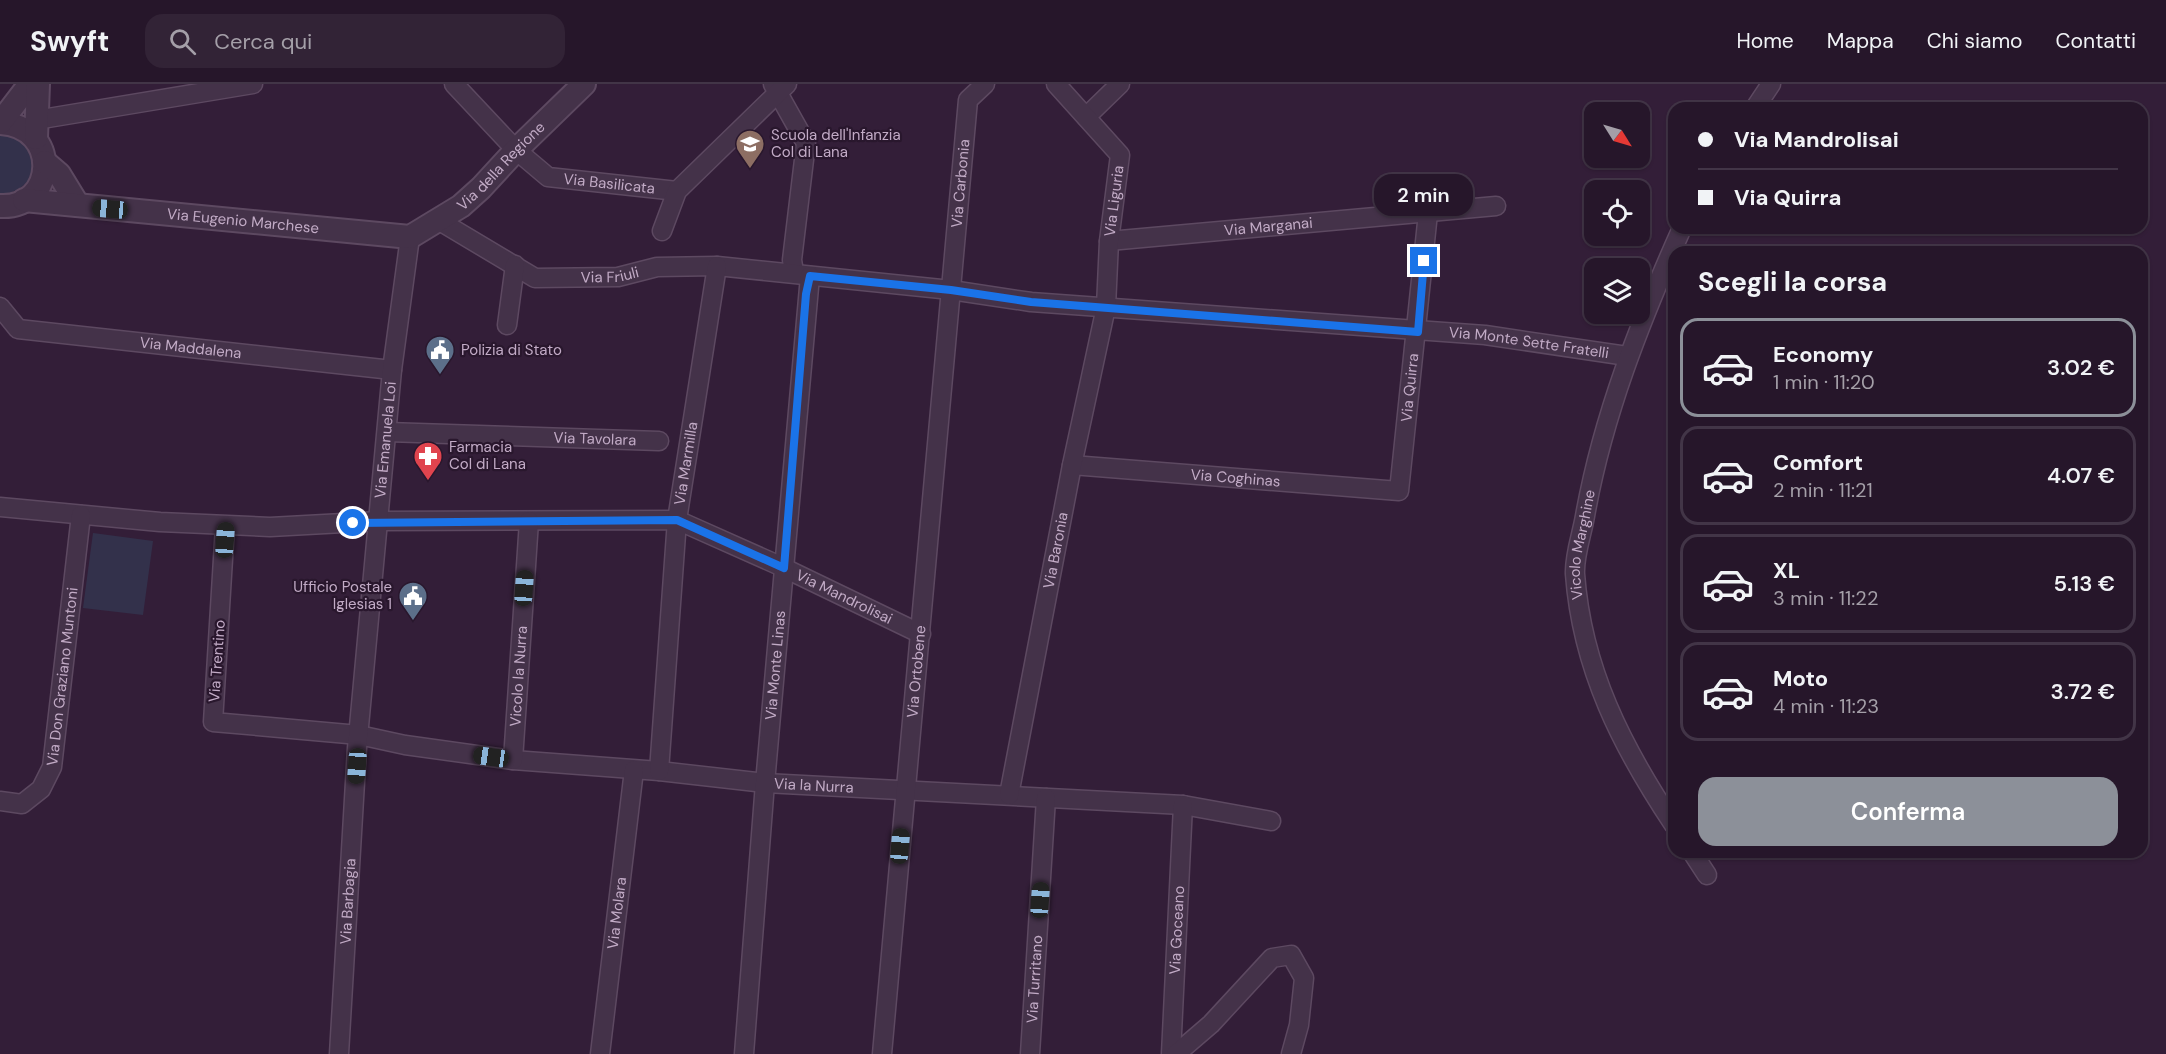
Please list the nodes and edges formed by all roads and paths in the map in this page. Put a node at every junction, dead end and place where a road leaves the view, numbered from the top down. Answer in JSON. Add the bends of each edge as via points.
{"nodes":[{"id":1,"x":30,"y":84,"type":"edge"},
{"id":2,"x":38,"y":84,"type":"edge"},
{"id":3,"x":253,"y":84,"type":"edge"},
{"id":4,"x":454,"y":84,"type":"edge"},
{"id":5,"x":584,"y":84,"type":"edge"},
{"id":6,"x":985,"y":84,"type":"edge"},
{"id":7,"x":1056,"y":84,"type":"edge"},
{"id":8,"x":1120,"y":84,"type":"edge"},
{"id":9,"x":1770,"y":84,"type":"edge"},
{"id":10,"x":779,"y":86,"type":"edge"},
{"id":11,"x":1759,"y":102,"type":"edge"},
{"id":12,"x":1086,"y":117,"type":"junction"},
{"id":13,"x":0,"y":123,"type":"edge"},
{"id":14,"x":36,"y":129,"type":"junction"},
{"id":15,"x":516,"y":150,"type":"junction"},
{"id":16,"x":45,"y":162,"type":"junction"},
{"id":17,"x":677,"y":191,"type":"junction"},
{"id":18,"x":24,"y":200,"type":"junction"},
{"id":19,"x":78,"y":205,"type":"junction"},
{"id":20,"x":0,"y":206,"type":"edge"},
{"id":21,"x":1496,"y":206,"type":"dead end"},
{"id":22,"x":1428,"y":213,"type":"junction"},
{"id":23,"x":438,"y":220,"type":"junction"},
{"id":24,"x":662,"y":231,"type":"dead end"},
{"id":25,"x":410,"y":237,"type":"junction"},
{"id":26,"x":1109,"y":241,"type":"junction"},
{"id":27,"x":1668,"y":261,"type":"edge"},
{"id":28,"x":514,"y":265,"type":"junction"},
{"id":29,"x":717,"y":266,"type":"junction"},
{"id":30,"x":802,"y":274,"type":"junction"},
{"id":31,"x":951,"y":290,"type":"junction"},
{"id":32,"x":0,"y":307,"type":"edge"},
{"id":33,"x":1106,"y":307,"type":"junction"},
{"id":34,"x":507,"y":325,"type":"dead end"},
{"id":35,"x":1418,"y":332,"type":"junction"},
{"id":36,"x":1627,"y":356,"type":"junction"},
{"id":37,"x":392,"y":370,"type":"junction"},
{"id":38,"x":387,"y":432,"type":"junction"},
{"id":39,"x":659,"y":441,"type":"dead end"},
{"id":40,"x":1072,"y":465,"type":"junction"},
{"id":41,"x":1399,"y":491,"type":"joint"},
{"id":42,"x":0,"y":507,"type":"edge"},
{"id":43,"x":81,"y":515,"type":"junction"},
{"id":44,"x":677,"y":520,"type":"junction"},
{"id":45,"x":380,"y":521,"type":"junction"},
{"id":46,"x":529,"y":521,"type":"junction"},
{"id":47,"x":225,"y":526,"type":"junction"},
{"id":48,"x":784,"y":568,"type":"junction"},
{"id":49,"x":921,"y":634,"type":"junction"},
{"id":50,"x":358,"y":742,"type":"junction"},
{"id":51,"x":513,"y":760,"type":"junction"},
{"id":52,"x":634,"y":770,"type":"junction"},
{"id":53,"x":659,"y":771,"type":"junction"},
{"id":54,"x":765,"y":783,"type":"junction"},
{"id":55,"x":905,"y":792,"type":"junction"},
{"id":56,"x":1009,"y":795,"type":"junction"},
{"id":57,"x":1046,"y":798,"type":"junction"},
{"id":58,"x":0,"y":801,"type":"edge"},
{"id":59,"x":1183,"y":805,"type":"junction"},
{"id":60,"x":1668,"y":815,"type":"edge"},
{"id":61,"x":1271,"y":821,"type":"dead end"},
{"id":62,"x":1696,"y":858,"type":"edge"},
{"id":63,"x":1707,"y":875,"type":"dead end"},
{"id":64,"x":339,"y":1054,"type":"edge"},
{"id":65,"x":600,"y":1054,"type":"edge"},
{"id":66,"x":744,"y":1054,"type":"edge"},
{"id":67,"x":882,"y":1054,"type":"edge"},
{"id":68,"x":1030,"y":1054,"type":"edge"},
{"id":69,"x":1171,"y":1054,"type":"edge"},
{"id":70,"x":1176,"y":1054,"type":"edge"},
{"id":71,"x":1291,"y":1054,"type":"edge"}],
"edges":[{"from":1,"to":13,"type":"street"},
{"from":2,"to":14,"type":"street"},
{"from":3,"to":14,"type":"street"},
{"from":4,"to":15,"type":"street","name":"Via Basilicata"},
{"from":5,"to":15,"type":"street","name":"Via della Regione"},
{"from":6,"to":31,"type":"street","name":"Via Carbonia","via":[[968,100]]},
{"from":7,"to":12,"type":"street","name":"Via Liguria"},
{"from":8,"to":12,"type":"street"},
{"from":9,"to":11,"type":"street"},
{"from":10,"to":17,"type":"street"},
{"from":10,"to":30,"type":"street","name":"Via Monte Linas","via":[[806,143],[792,260]]},
{"from":12,"to":26,"type":"street","name":"Via Liguria","via":[[1120,156]]},
{"from":13,"to":14,"type":"street"},
{"from":14,"to":16,"type":"street"},
{"from":15,"to":17,"type":"street","name":"Via Basilicata","via":[[548,177]]},
{"from":15,"to":23,"type":"street","name":"Via della Regione","via":[[481,188]]},
{"from":16,"to":18,"type":"street","via":[[40,184]]},
{"from":16,"to":19,"type":"street","via":[[59,174]]},
{"from":17,"to":24,"type":"street"},
{"from":18,"to":19,"type":"street","name":"Via Eugenio Marchese"},
{"from":18,"to":20,"type":"street","name":"Via Eugenio Marchese"},
{"from":19,"to":25,"type":"street","name":"Via Eugenio Marchese"},
{"from":21,"to":22,"type":"street","name":"Via Marganai"},
{"from":22,"to":26,"type":"street","name":"Via Marganai"},
{"from":22,"to":35,"type":"street","name":"Via Quirra"},
{"from":23,"to":25,"type":"street","name":"Via della Regione"},
{"from":23,"to":28,"type":"street","name":"Via Friuli"},
{"from":25,"to":37,"type":"street","name":"Via Emanuela Loi"},
{"from":26,"to":33,"type":"street","name":"Via Liguria"},
{"from":27,"to":36,"type":"street","name":"Vicolo Marghine"},
{"from":28,"to":29,"type":"street","name":"Via Friuli","via":[[535,278],[618,277],[657,267]]},
{"from":28,"to":34,"type":"street"},
{"from":29,"to":30,"type":"street","name":"Via Friuli"},
{"from":29,"to":44,"type":"street","name":"Via Marmilla"},
{"from":30,"to":31,"type":"street","name":"Via Friuli"},
{"from":30,"to":48,"type":"street","name":"Via Monte Linas","via":[[806,294]]},
{"from":31,"to":33,"type":"street","name":"Via Monte Sette Fratelli","via":[[1031,302]]},
{"from":31,"to":49,"type":"street","name":"Via Ortobene"},
{"from":32,"to":37,"type":"street","name":"Via Maddalena","via":[[18,329]]},
{"from":33,"to":35,"type":"street","name":"Via Monte Sette Fratelli"},
{"from":33,"to":40,"type":"street","name":"Via Baronia"},
{"from":35,"to":36,"type":"street","name":"Via Monte Sette Fratelli","via":[[1485,335]]},
{"from":35,"to":41,"type":"street","name":"Via Quirra"},
{"from":36,"to":60,"type":"street","name":"Vicolo Marghine","via":[[1595,462],[1575,572],[1585,643],[1610,718]]},
{"from":37,"to":38,"type":"street","name":"Via Emanuela Loi"},
{"from":38,"to":39,"type":"street","name":"Via Tavolara"},
{"from":38,"to":45,"type":"street","name":"Via Emanuela Loi"},
{"from":40,"to":41,"type":"street","name":"Via Coghinas"},
{"from":40,"to":56,"type":"street","name":"Via Baronia"},
{"from":42,"to":43,"type":"street","name":"Via Mandrolisai"},
{"from":43,"to":47,"type":"street","name":"Via Mandrolisai"},
{"from":43,"to":58,"type":"street","name":"Via Don Graziano Muntoni","via":[[52,767],[41,789],[22,804]]},
{"from":44,"to":46,"type":"street","name":"Via Mandrolisai"},
{"from":44,"to":48,"type":"street","name":"Via Mandrolisai"},
{"from":44,"to":53,"type":"street","name":"Via Marmilla"},
{"from":45,"to":46,"type":"street","name":"Via Mandrolisai"},
{"from":45,"to":47,"type":"street","name":"Via Mandrolisai"},
{"from":45,"to":50,"type":"street","name":"Via Emanuela Loi"},
{"from":46,"to":51,"type":"street","name":"Vicolo la Nurra"},
{"from":47,"to":50,"type":"street","name":"Via Trentino","via":[[213,722]]},
{"from":48,"to":49,"type":"street","name":"Via Mandrolisai"},
{"from":48,"to":54,"type":"street","name":"Via Monte Linas"},
{"from":49,"to":55,"type":"street","name":"Via Ortobene"},
{"from":50,"to":51,"type":"street","name":"Via la Nurra"},
{"from":50,"to":64,"type":"street","name":"Via Barbagia"},
{"from":51,"to":52,"type":"street","name":"Via la Nurra"},
{"from":52,"to":53,"type":"street","name":"Via la Nurra"},
{"from":52,"to":65,"type":"street","name":"Via Molara"},
{"from":53,"to":54,"type":"street","name":"Via la Nurra"},
{"from":54,"to":55,"type":"street","name":"Via la Nurra"},
{"from":54,"to":66,"type":"street","name":"Via Monte Linas"},
{"from":55,"to":56,"type":"street","name":"Via la Nurra"},
{"from":55,"to":67,"type":"street","name":"Via Ortobene"},
{"from":56,"to":57,"type":"street","name":"Via la Nurra"},
{"from":57,"to":59,"type":"street","name":"Via la Nurra"},
{"from":57,"to":68,"type":"street","name":"Via Turritano"},
{"from":59,"to":61,"type":"street","name":"Via la Nurra"},
{"from":59,"to":69,"type":"street","name":"Via Goceano"},
{"from":62,"to":63,"type":"street"},
{"from":70,"to":71,"type":"street","via":[[1211,1024],[1272,958],[1291,955],[1304,978]]}]}
